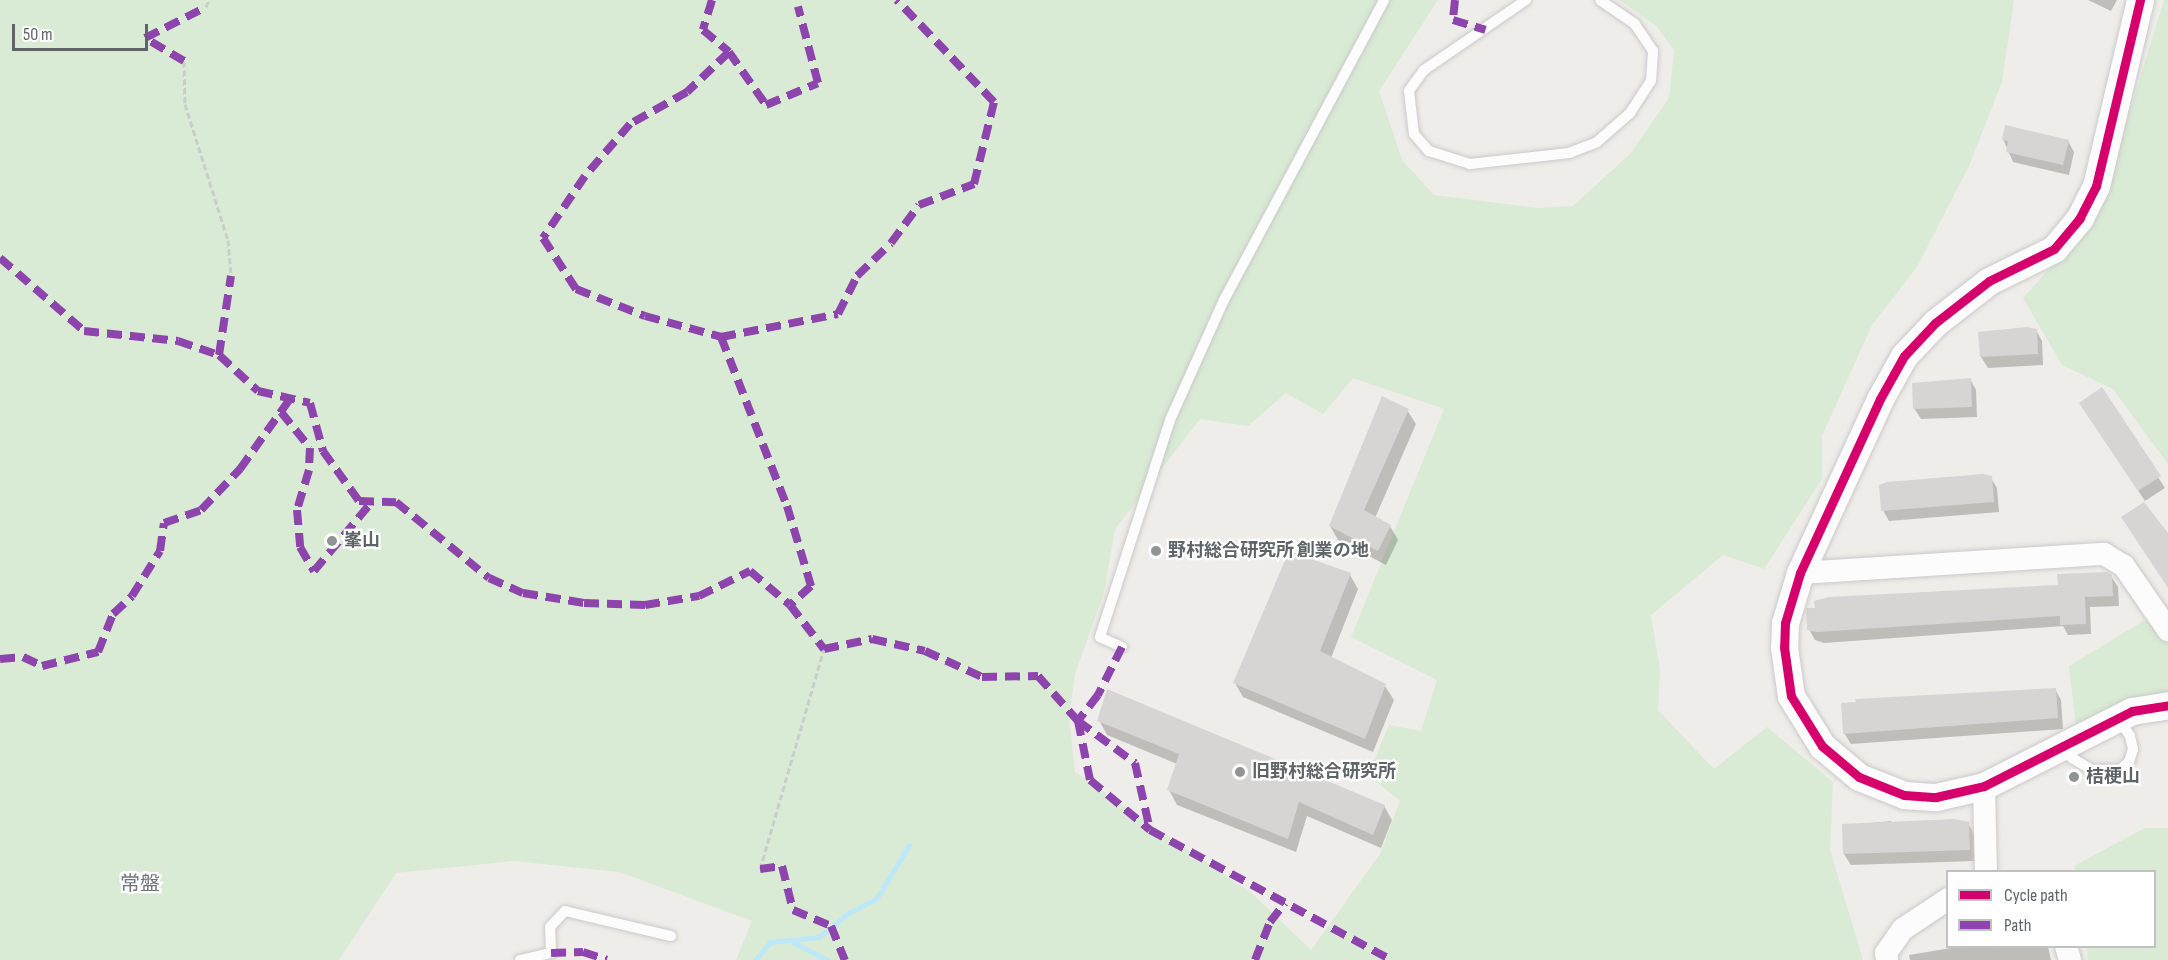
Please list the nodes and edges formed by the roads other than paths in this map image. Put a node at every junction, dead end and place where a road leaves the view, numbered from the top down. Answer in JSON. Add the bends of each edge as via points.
{"nodes":[{"id":1,"x":1384,"y":0,"type":"edge"},
{"id":2,"x":1526,"y":0,"type":"edge"},
{"id":3,"x":1600,"y":0,"type":"edge"},
{"id":4,"x":2140,"y":0,"type":"edge"},
{"id":5,"x":1800,"y":573,"type":"junction"},
{"id":6,"x":2168,"y":630,"type":"edge"},
{"id":7,"x":1122,"y":647,"type":"dead end"},
{"id":8,"x":2168,"y":705,"type":"edge"},
{"id":9,"x":2118,"y":718,"type":"junction"},
{"id":10,"x":2063,"y":746,"type":"junction"},
{"id":11,"x":1984,"y":786,"type":"junction"},
{"id":12,"x":1986,"y":870,"type":"edge"},
{"id":13,"x":1946,"y":900,"type":"edge"},
{"id":14,"x":671,"y":936,"type":"dead end"},
{"id":15,"x":520,"y":960,"type":"edge"},
{"id":16,"x":1887,"y":960,"type":"edge"}],
"edges":[{"from":1,"to":7,"type":"lane","via":[[1224,300],[1170,420],[1100,637]]},
{"from":2,"to":3,"type":"lane","via":[[1424,70],[1409,91],[1414,134],[1429,151],[1470,164],[1569,153],[1598,142],[1630,113],[1651,81],[1653,51],[1635,24]]},
{"from":4,"to":5,"type":"street","via":[[2096,186],[2080,218],[2054,249],[1989,281],[1935,323],[1904,357],[1880,399]]},
{"from":5,"to":6,"type":"street","via":[[2104,554],[2124,566]]},
{"from":5,"to":11,"type":"street","via":[[1785,623],[1786,673],[1791,696],[1822,746],[1859,777],[1904,795],[1936,797]]},
{"from":8,"to":9,"type":"street","via":[[2132,711]]},
{"from":9,"to":10,"type":"street"},
{"from":9,"to":10,"type":"lane","via":[[2130,735],[2133,749],[2129,762],[2120,770],[2092,770],[2072,758]]},
{"from":10,"to":11,"type":"street"},
{"from":11,"to":12,"type":"street"},
{"from":13,"to":16,"type":"street","via":[[1903,929],[1886,953]]},
{"from":14,"to":15,"type":"lane","via":[[565,911],[550,927],[551,953]]}]}
